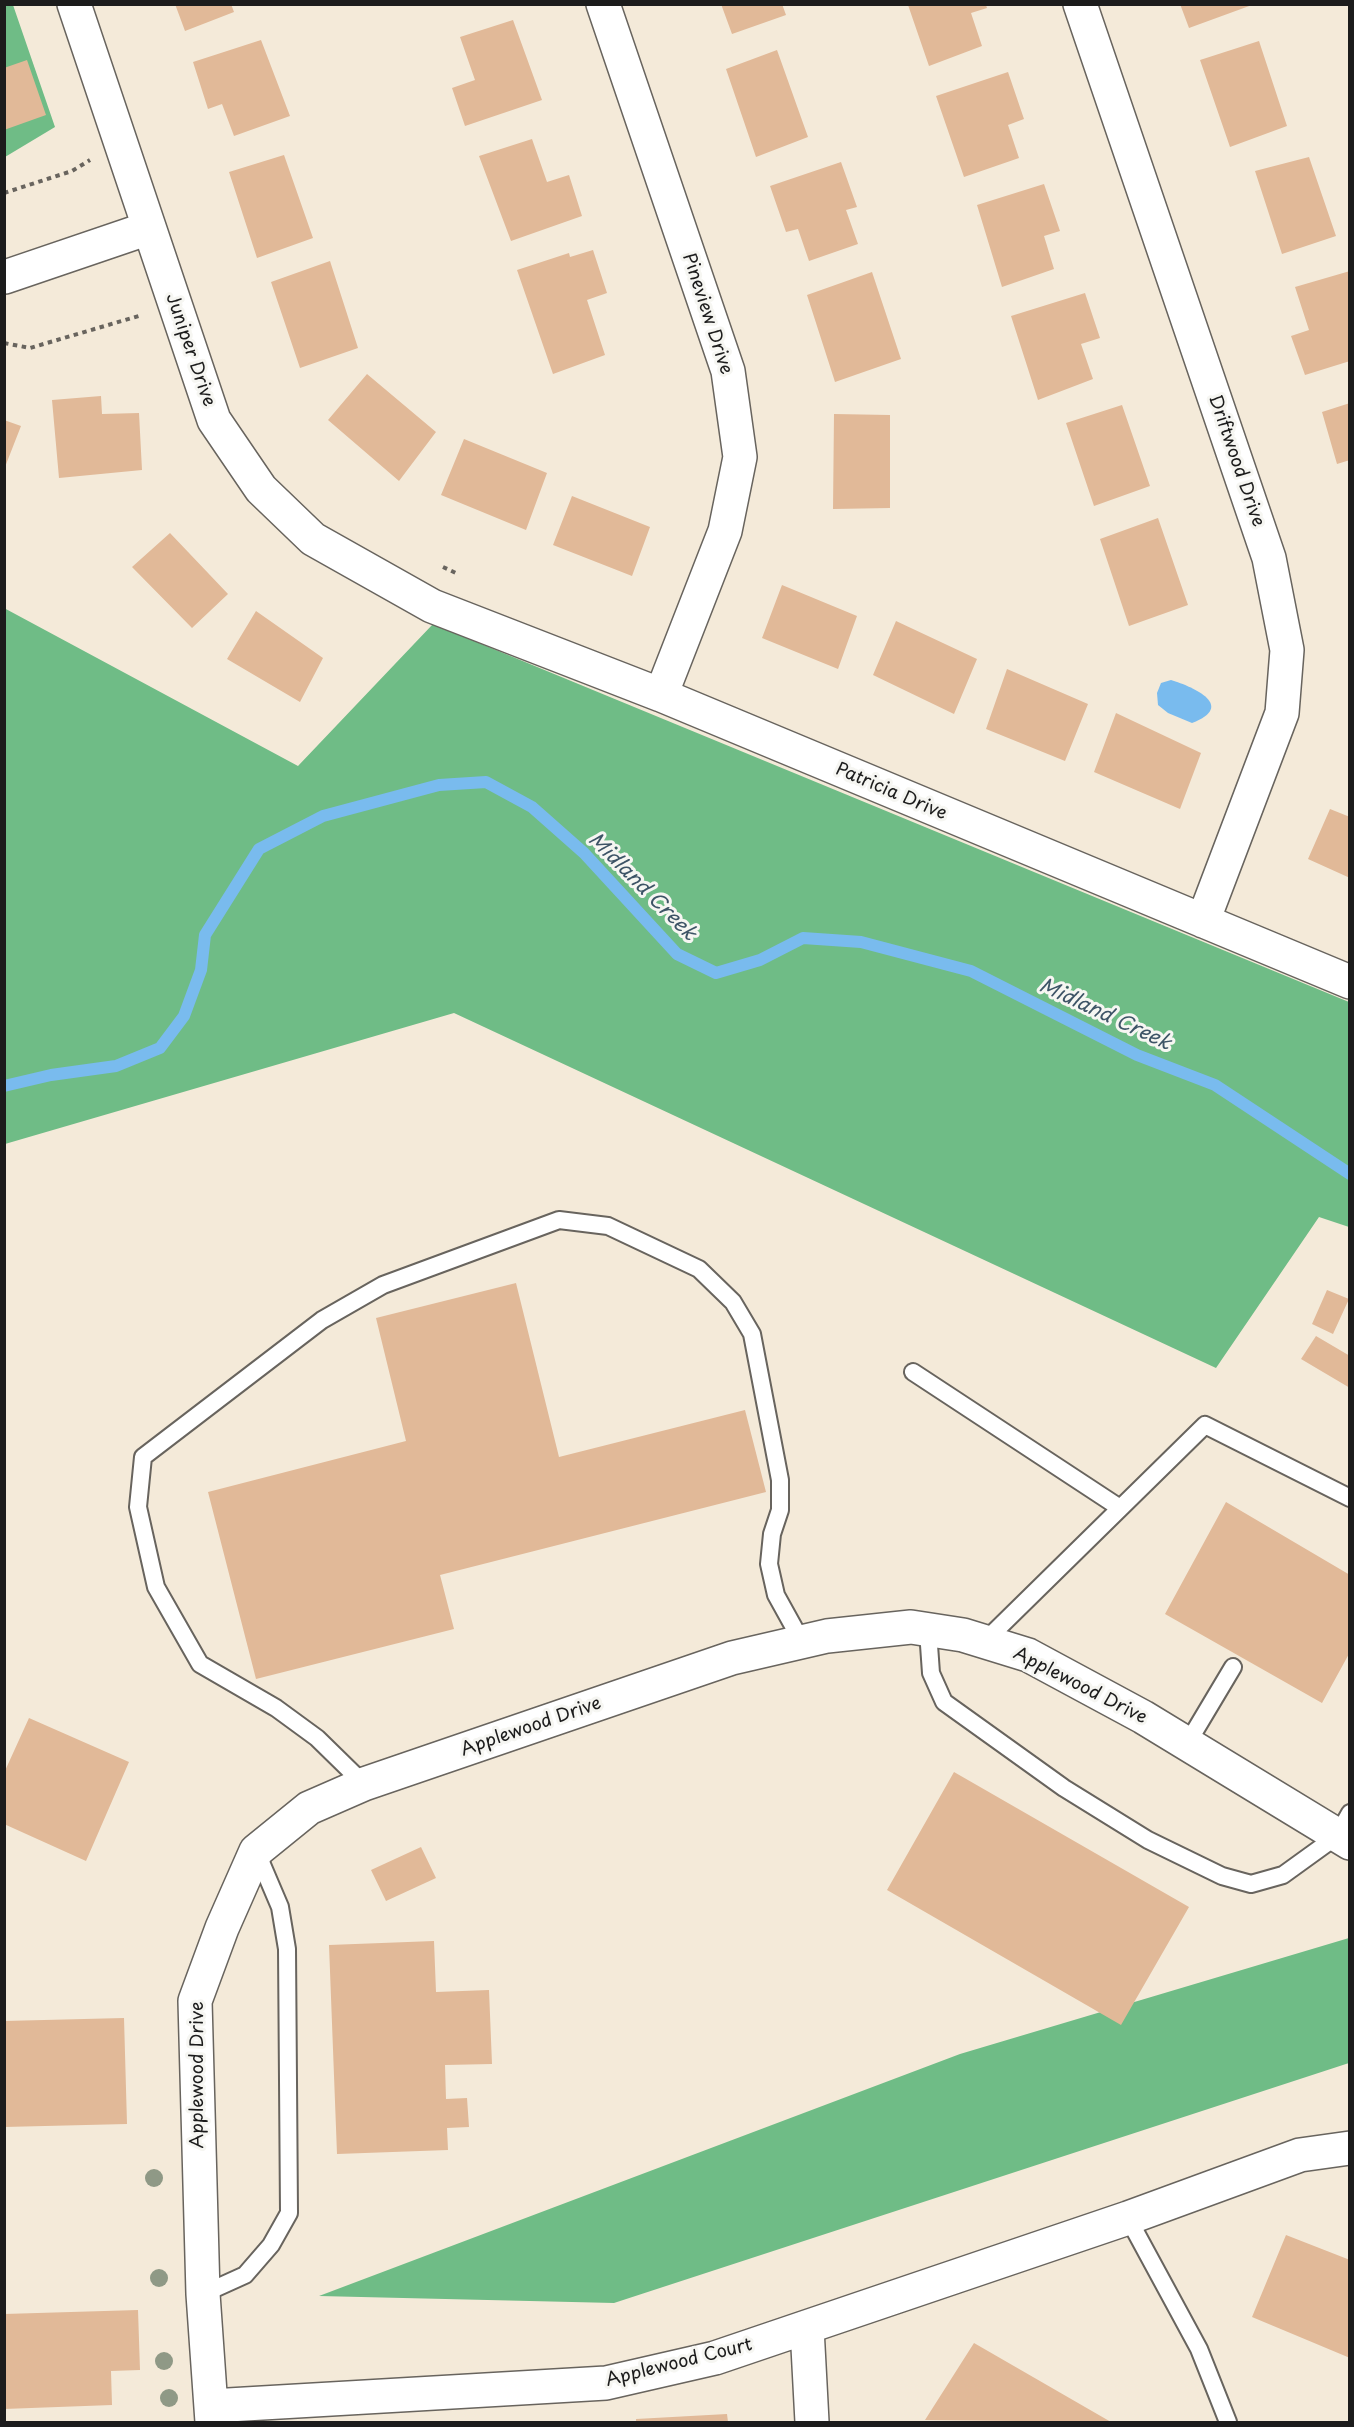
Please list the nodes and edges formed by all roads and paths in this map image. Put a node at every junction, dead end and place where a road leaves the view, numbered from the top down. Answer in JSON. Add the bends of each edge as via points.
{"nodes":[{"id":1,"x":74,"y":4,"type":"edge"},
{"id":2,"x":603,"y":4,"type":"edge"},
{"id":3,"x":1080,"y":4,"type":"edge"},
{"id":4,"x":88,"y":148,"type":"dead end"},
{"id":5,"x":4,"y":193,"type":"edge"},
{"id":6,"x":149,"y":228,"type":"junction"},
{"id":7,"x":5,"y":277,"type":"edge"},
{"id":8,"x":432,"y":562,"type":"dead end"},
{"id":9,"x":462,"y":576,"type":"dead end"},
{"id":10,"x":432,"y":606,"type":"joint"},
{"id":11,"x":661,"y":695,"type":"junction"},
{"id":12,"x":1203,"y":921,"type":"junction"},
{"id":13,"x":1350,"y":982,"type":"edge"},
{"id":14,"x":913,"y":1372,"type":"dead end"},
{"id":15,"x":1350,"y":1498,"type":"edge"},
{"id":16,"x":1120,"y":1508,"type":"junction"},
{"id":17,"x":928,"y":1631,"type":"junction"},
{"id":18,"x":802,"y":1642,"type":"junction"},
{"id":19,"x":984,"y":1642,"type":"junction"},
{"id":20,"x":1233,"y":1667,"type":"dead end"},
{"id":21,"x":1187,"y":1744,"type":"junction"},
{"id":22,"x":364,"y":1784,"type":"junction"},
{"id":23,"x":1345,"y":1831,"type":"edge"},
{"id":24,"x":256,"y":1851,"type":"junction"},
{"id":25,"x":1350,"y":2148,"type":"edge"},
{"id":26,"x":1128,"y":2218,"type":"junction"},
{"id":27,"x":203,"y":2294,"type":"junction"},
{"id":28,"x":807,"y":2328,"type":"junction"},
{"id":29,"x":211,"y":2414,"type":"edge"},
{"id":30,"x":812,"y":2422,"type":"edge"},
{"id":31,"x":1228,"y":2422,"type":"edge"}],
"edges":[{"from":1,"to":6,"type":"street","name":"Juniper Drive"},
{"from":2,"to":11,"type":"street","name":"Pineview Drive","via":[[728,371],[740,457],[725,531]]},
{"from":3,"to":12,"type":"street","name":"Driftwood Drive","via":[[1269,558],[1287,650],[1282,713]]},
{"from":4,"to":5,"type":"path","via":[[92,159],[72,171]]},
{"from":6,"to":7,"type":"street"},
{"from":6,"to":10,"type":"street","name":"Juniper Drive","via":[[214,420],[261,489],[313,539]]},
{"from":8,"to":9,"type":"path"},
{"from":10,"to":11,"type":"street","name":"Patricia Drive"},
{"from":11,"to":12,"type":"street","name":"Patricia Drive"},
{"from":12,"to":13,"type":"street","name":"Patricia Drive"},
{"from":14,"to":16,"type":"lane"},
{"from":15,"to":16,"type":"lane","via":[[1205,1425]]},
{"from":16,"to":19,"type":"lane"},
{"from":17,"to":18,"type":"street","name":"Applewood Drive","via":[[911,1628]]},
{"from":17,"to":19,"type":"street","name":"Applewood Drive"},
{"from":17,"to":23,"type":"lane","via":[[931,1673],[944,1701],[1064,1788],[1148,1839],[1222,1876],[1251,1884],[1283,1875]]},
{"from":18,"to":22,"type":"street","name":"Applewood Drive","via":[[732,1658]]},
{"from":18,"to":22,"type":"lane","via":[[776,1595],[769,1564],[772,1533],[780,1510],[780,1480],[752,1334],[733,1302],[699,1269],[608,1227],[559,1220],[383,1285],[342,1308],[143,1457],[138,1507],[156,1587],[200,1664],[276,1708],[317,1738]]},
{"from":19,"to":21,"type":"street","name":"Applewood Drive","via":[[1028,1655]]},
{"from":20,"to":21,"type":"lane"},
{"from":21,"to":23,"type":"street","name":"Applewood Drive"},
{"from":22,"to":24,"type":"street","name":"Applewood Drive","via":[[309,1808]]},
{"from":24,"to":27,"type":"street","name":"Applewood Drive","via":[[195,2001]]},
{"from":24,"to":27,"type":"lane","via":[[280,1907],[287,1949],[289,2212],[272,2245],[245,2275]]},
{"from":25,"to":26,"type":"street","name":"Applewood Court","via":[[1300,2155]]},
{"from":26,"to":28,"type":"street","name":"Applewood Court"},
{"from":26,"to":31,"type":"lane","via":[[1199,2349]]},
{"from":27,"to":29,"type":"street","name":"Applewood Drive"},
{"from":28,"to":29,"type":"street","name":"Applewood Court","via":[[715,2358],[606,2383]]},
{"from":28,"to":30,"type":"street"}]}
